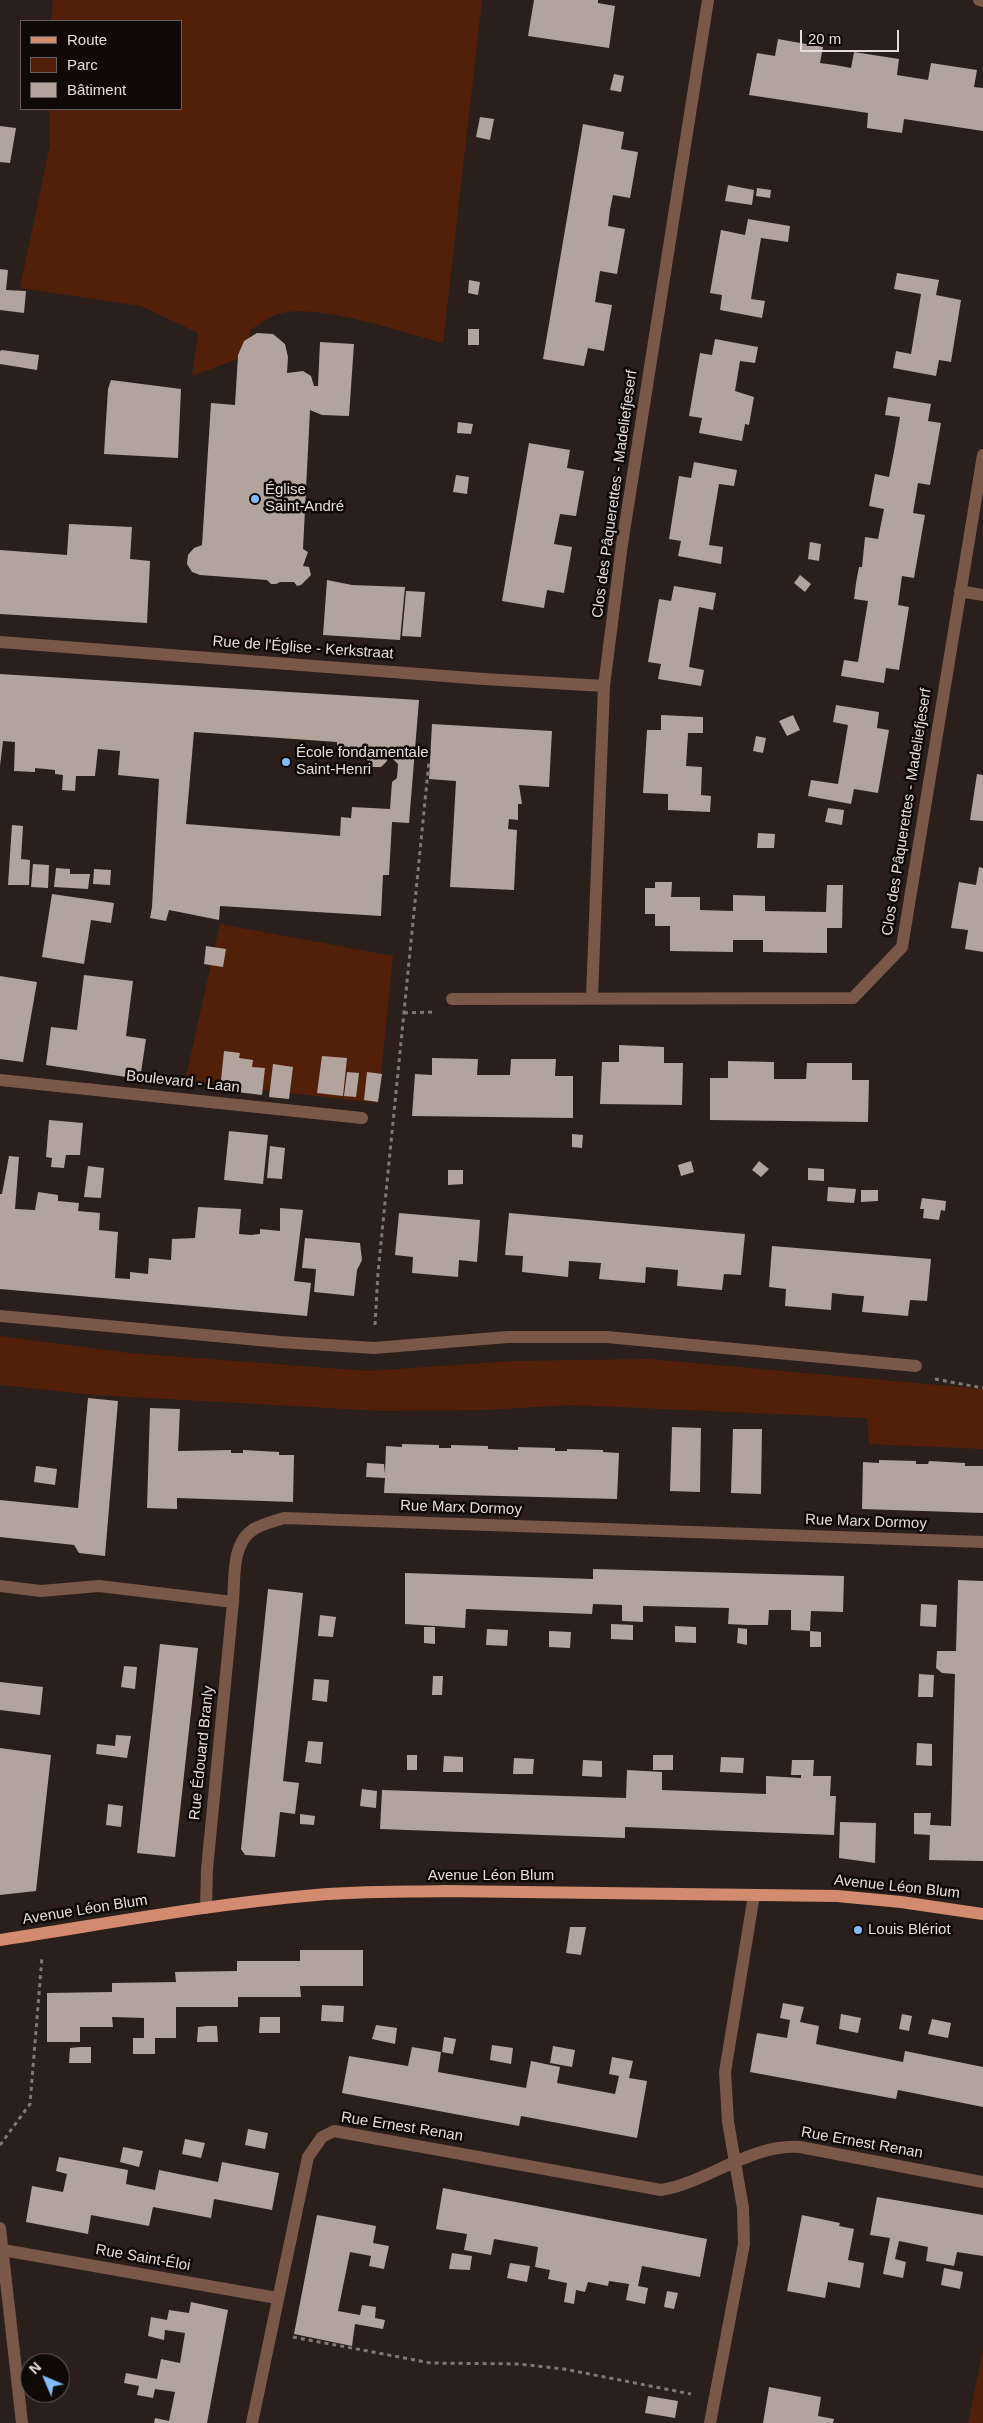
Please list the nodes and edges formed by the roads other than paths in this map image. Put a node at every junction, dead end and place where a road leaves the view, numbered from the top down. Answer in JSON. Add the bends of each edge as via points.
{"nodes":[{"id":1,"x":708,"y":0,"type":"edge"},
{"id":2,"x":983,"y":455,"type":"edge"},
{"id":3,"x":960,"y":591,"type":"junction"},
{"id":4,"x":983,"y":595,"type":"edge"},
{"id":5,"x":0,"y":642,"type":"edge"},
{"id":6,"x":604,"y":686,"type":"junction"},
{"id":7,"x":592,"y":997,"type":"junction"},
{"id":8,"x":452,"y":999,"type":"dead end"},
{"id":9,"x":0,"y":1080,"type":"edge"},
{"id":10,"x":362,"y":1118,"type":"dead end"},
{"id":11,"x":0,"y":1316,"type":"edge"},
{"id":12,"x":916,"y":1366,"type":"road end"},
{"id":13,"x":983,"y":1542,"type":"edge"},
{"id":14,"x":0,"y":1586,"type":"edge"},
{"id":15,"x":233,"y":1602,"type":"junction"},
{"id":16,"x":754,"y":1895,"type":"junction"},
{"id":17,"x":206,"y":1908,"type":"junction"},
{"id":18,"x":983,"y":1914,"type":"edge"},
{"id":19,"x":0,"y":1940,"type":"edge"},
{"id":20,"x":736,"y":2161,"type":"junction"},
{"id":21,"x":983,"y":2182,"type":"edge"},
{"id":22,"x":0,"y":2228,"type":"edge"},
{"id":23,"x":3,"y":2250,"type":"junction"},
{"id":24,"x":277,"y":2298,"type":"junction"},
{"id":25,"x":22,"y":2423,"type":"edge"},
{"id":26,"x":252,"y":2423,"type":"edge"},
{"id":27,"x":710,"y":2423,"type":"edge"}],
"edges":[{"from":1,"to":6,"type":"street","name":"Clos des Pâquerettes - Madeliefjeserf","via":[[622,544]]},
{"from":2,"to":3,"type":"street","name":"Clos des Pâquerettes - Madeliefjeserf"},
{"from":3,"to":4,"type":"street"},
{"from":3,"to":7,"type":"street","name":"Clos des Pâquerettes - Madeliefjeserf","via":[[902,947],[853,998]]},
{"from":5,"to":6,"type":"street","name":"Rue de l'Église - Kerkstraat"},
{"from":6,"to":7,"type":"street","name":"Clos des Pâquerettes - Madeliefjeserf"},
{"from":7,"to":8,"type":"street","name":"Clos des Pâquerettes - Madeliefjeserf"},
{"from":9,"to":10,"type":"street","name":"Boulevard - Laan"},
{"from":11,"to":12,"type":"street","via":[[374,1348],[508,1337],[606,1337]]},
{"from":13,"to":15,"type":"street","name":"Rue Marx Dormoy","via":[[284,1518],[254,1528],[240,1543]]},
{"from":14,"to":15,"type":"street","via":[[41,1591],[99,1586]]},
{"from":15,"to":17,"type":"street","name":"Rue Édouard Branly"},
{"from":16,"to":17,"type":"main road","name":"Avenue Léon Blum","via":[[445,1891],[319,1895]]},
{"from":16,"to":18,"type":"main road","name":"Avenue Léon Blum","via":[[867,1898]]},
{"from":16,"to":20,"type":"street","via":[[725,2072],[728,2122]]},
{"from":17,"to":19,"type":"main road","name":"Avenue Léon Blum"},
{"from":20,"to":21,"type":"street","name":"Rue Ernest Renan","via":[[771,2148],[800,2147]]},
{"from":20,"to":24,"type":"street","name":"Rue Ernest Renan","via":[[691,2182],[661,2190],[334,2131],[322,2137],[308,2157]]},
{"from":20,"to":27,"type":"street","via":[[744,2216],[744,2244]]},
{"from":22,"to":23,"type":"street"},
{"from":23,"to":24,"type":"street","name":"Rue Saint-Éloi"},
{"from":23,"to":25,"type":"street"},
{"from":24,"to":26,"type":"street","name":"Rue Ernest Renan"}]}
